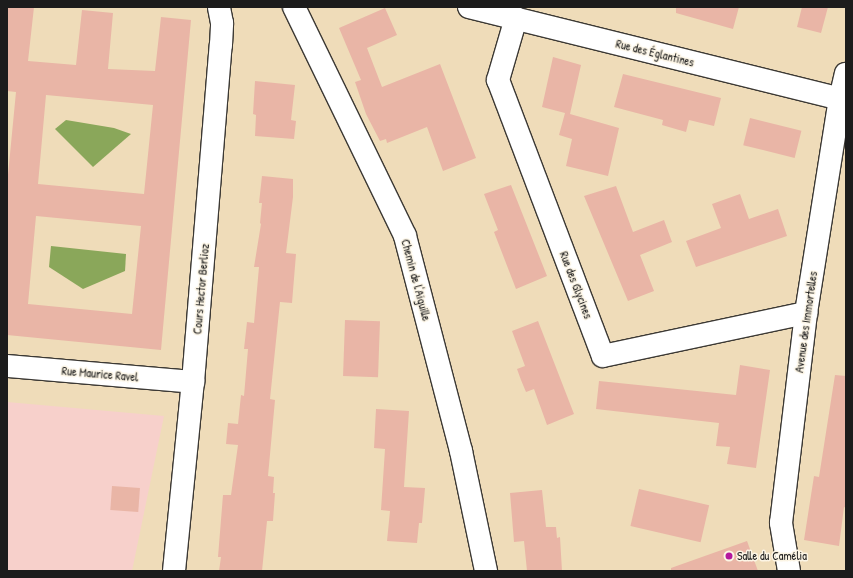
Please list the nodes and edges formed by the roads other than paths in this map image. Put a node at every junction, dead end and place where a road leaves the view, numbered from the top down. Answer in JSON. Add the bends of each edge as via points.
{"nodes":[{"id":1,"x":219,"y":7,"type":"edge"},
{"id":2,"x":294,"y":7,"type":"edge"},
{"id":3,"x":470,"y":7,"type":"edge"},
{"id":4,"x":516,"y":18,"type":"junction"},
{"id":5,"x":846,"y":74,"type":"edge"},
{"id":6,"x":840,"y":99,"type":"junction"},
{"id":7,"x":806,"y":313,"type":"junction"},
{"id":8,"x":7,"y":366,"type":"edge"},
{"id":9,"x":193,"y":382,"type":"junction"},
{"id":10,"x":174,"y":571,"type":"edge"},
{"id":11,"x":486,"y":571,"type":"edge"},
{"id":12,"x":789,"y":571,"type":"edge"}],
"edges":[{"from":1,"to":9,"type":"street","name":"Cours Hector Berlioz","via":[[222,24],[221,45]]},
{"from":2,"to":11,"type":"street","name":"Chemin de l'Aiguille","via":[[405,236],[461,451]]},
{"from":3,"to":4,"type":"street","name":"Rue des Églantines"},
{"from":4,"to":6,"type":"street","name":"Rue des Églantines"},
{"from":4,"to":7,"type":"street","name":"Rue des Glycines","via":[[498,80],[603,356]]},
{"from":5,"to":6,"type":"street","name":"Avenue des Immortelles"},
{"from":6,"to":7,"type":"street","name":"Avenue des Immortelles"},
{"from":7,"to":12,"type":"street","name":"Avenue des Immortelles","via":[[781,523]]},
{"from":8,"to":9,"type":"street","name":"Rue Maurice Ravel"},
{"from":9,"to":10,"type":"street","name":"Cours Hector Berlioz"}]}
